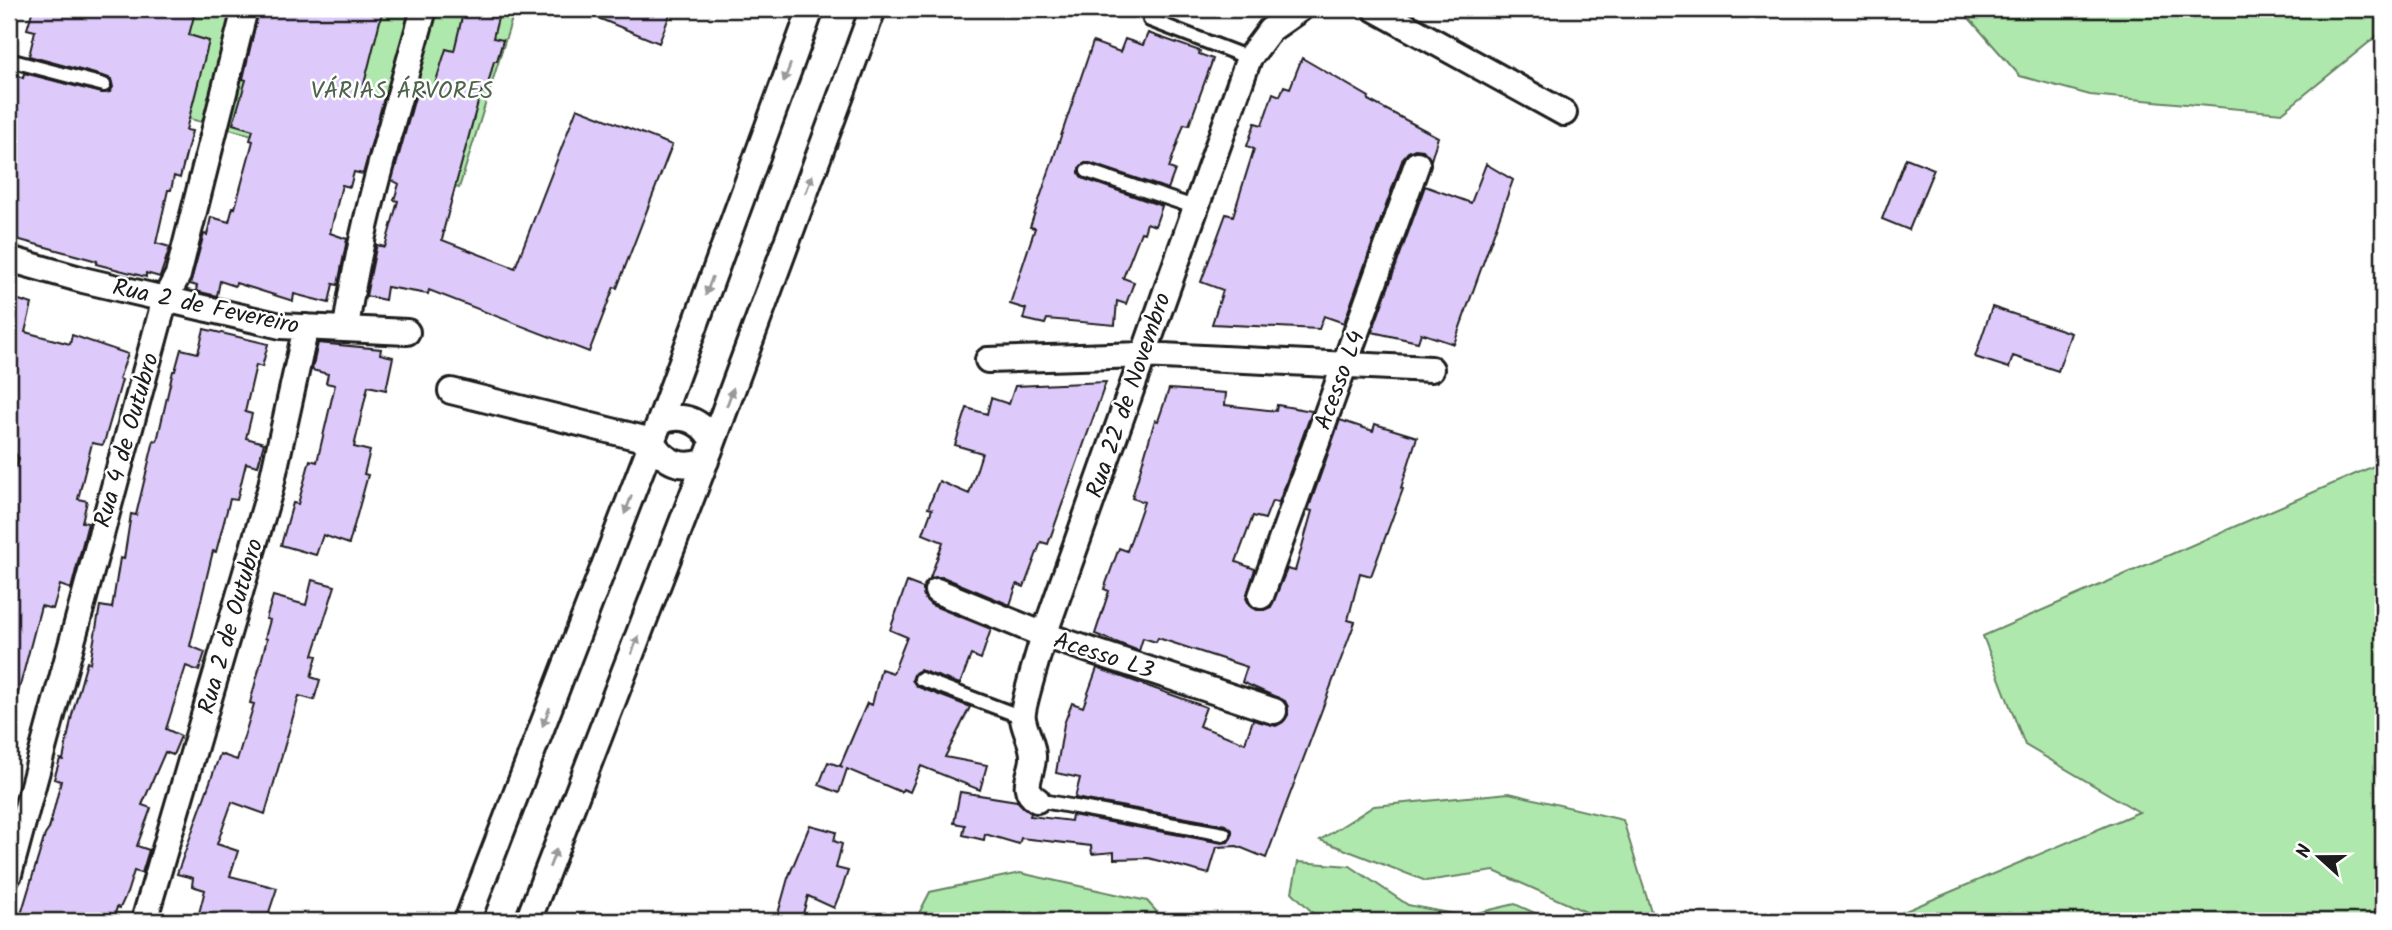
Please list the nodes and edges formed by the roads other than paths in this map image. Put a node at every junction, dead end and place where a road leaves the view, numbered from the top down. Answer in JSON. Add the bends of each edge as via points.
{"nodes":[{"id":1,"x":245,"y":9,"type":"edge"},
{"id":2,"x":424,"y":9,"type":"edge"},
{"id":3,"x":811,"y":9,"type":"edge"},
{"id":4,"x":873,"y":9,"type":"edge"},
{"id":5,"x":1300,"y":9,"type":"edge"},
{"id":6,"x":1375,"y":9,"type":"edge"},
{"id":7,"x":1150,"y":20,"type":"dead end"},
{"id":8,"x":1249,"y":58,"type":"junction"},
{"id":9,"x":9,"y":61,"type":"edge"},
{"id":10,"x":104,"y":85,"type":"dead end"},
{"id":11,"x":1564,"y":113,"type":"dead end"},
{"id":12,"x":1417,"y":164,"type":"dead end"},
{"id":13,"x":1087,"y":171,"type":"dead end"},
{"id":14,"x":1194,"y":207,"type":"junction"},
{"id":15,"x":9,"y":259,"type":"edge"},
{"id":16,"x":165,"y":299,"type":"junction"},
{"id":17,"x":306,"y":327,"type":"junction"},
{"id":18,"x":346,"y":328,"type":"junction"},
{"id":19,"x":407,"y":332,"type":"dead end"},
{"id":20,"x":1142,"y":355,"type":"junction"},
{"id":21,"x":988,"y":360,"type":"dead end"},
{"id":22,"x":1344,"y":365,"type":"junction"},
{"id":23,"x":1431,"y":369,"type":"dead end"},
{"id":24,"x":451,"y":391,"type":"dead end"},
{"id":25,"x":656,"y":431,"type":"junction"},
{"id":26,"x":710,"y":452,"type":"junction"},
{"id":27,"x":937,"y":591,"type":"dead end"},
{"id":28,"x":1261,"y":596,"type":"dead end"},
{"id":29,"x":1044,"y":635,"type":"junction"},
{"id":30,"x":921,"y":679,"type":"dead end"},
{"id":31,"x":1274,"y":711,"type":"dead end"},
{"id":32,"x":1022,"y":717,"type":"junction"},
{"id":33,"x":1037,"y":800,"type":"joint"},
{"id":34,"x":1224,"y":834,"type":"dead end"},
{"id":35,"x":9,"y":873,"type":"edge"},
{"id":36,"x":144,"y":921,"type":"edge"},
{"id":37,"x":467,"y":921,"type":"edge"},
{"id":38,"x":528,"y":921,"type":"edge"}],
"edges":[{"from":1,"to":16,"type":"street","name":"Rua 4 de Outubro","via":[[178,275]]},
{"from":2,"to":18,"type":"street","via":[[366,219]]},
{"from":3,"to":25,"type":"street","one_way":true},
{"from":26,"to":4,"type":"street","one_way":true},
{"from":5,"to":8,"type":"street","name":"Rua 22 de Novembro","via":[[1270,30]]},
{"from":6,"to":11,"type":"street"},
{"from":7,"to":8,"type":"lane"},
{"from":8,"to":14,"type":"street","name":"Rua 22 de Novembro"},
{"from":9,"to":10,"type":"lane"},
{"from":12,"to":22,"type":"street","name":"Acesso L4"},
{"from":13,"to":14,"type":"lane"},
{"from":14,"to":20,"type":"street","name":"Rua 22 de Novembro"},
{"from":15,"to":16,"type":"street","name":"Rua 2 de Fevereiro"},
{"from":16,"to":17,"type":"street","name":"Rua 2 de Fevereiro","via":[[281,326]]},
{"from":16,"to":35,"type":"street","name":"Rua 4 de Outubro"},
{"from":17,"to":18,"type":"street","name":"Rua 2 de Fevereiro"},
{"from":17,"to":36,"type":"street","name":"Rua 2 de Outubro","via":[[270,490]]},
{"from":18,"to":19,"type":"street","name":"Rua 2 de Fevereiro"},
{"from":20,"to":21,"type":"street"},
{"from":20,"to":22,"type":"street"},
{"from":20,"to":29,"type":"street","name":"Rua 22 de Novembro"},
{"from":22,"to":23,"type":"street"},
{"from":22,"to":28,"type":"street","name":"Acesso L4"},
{"from":24,"to":25,"type":"street"},
{"from":25,"to":26,"type":"street","via":[[657,451],[674,463],[696,465]]},
{"from":25,"to":26,"type":"street","via":[[670,417],[691,419],[709,432]]},
{"from":25,"to":37,"type":"street","one_way":true},
{"from":38,"to":26,"type":"street","one_way":true},
{"from":27,"to":29,"type":"street","name":"Acesso L3"},
{"from":29,"to":31,"type":"street","name":"Acesso L3"},
{"from":29,"to":32,"type":"street","name":"Rua 22 de Novembro"},
{"from":30,"to":32,"type":"lane"},
{"from":32,"to":33,"type":"street","via":[[1034,760],[1027,788]]},
{"from":33,"to":34,"type":"lane"}]}
